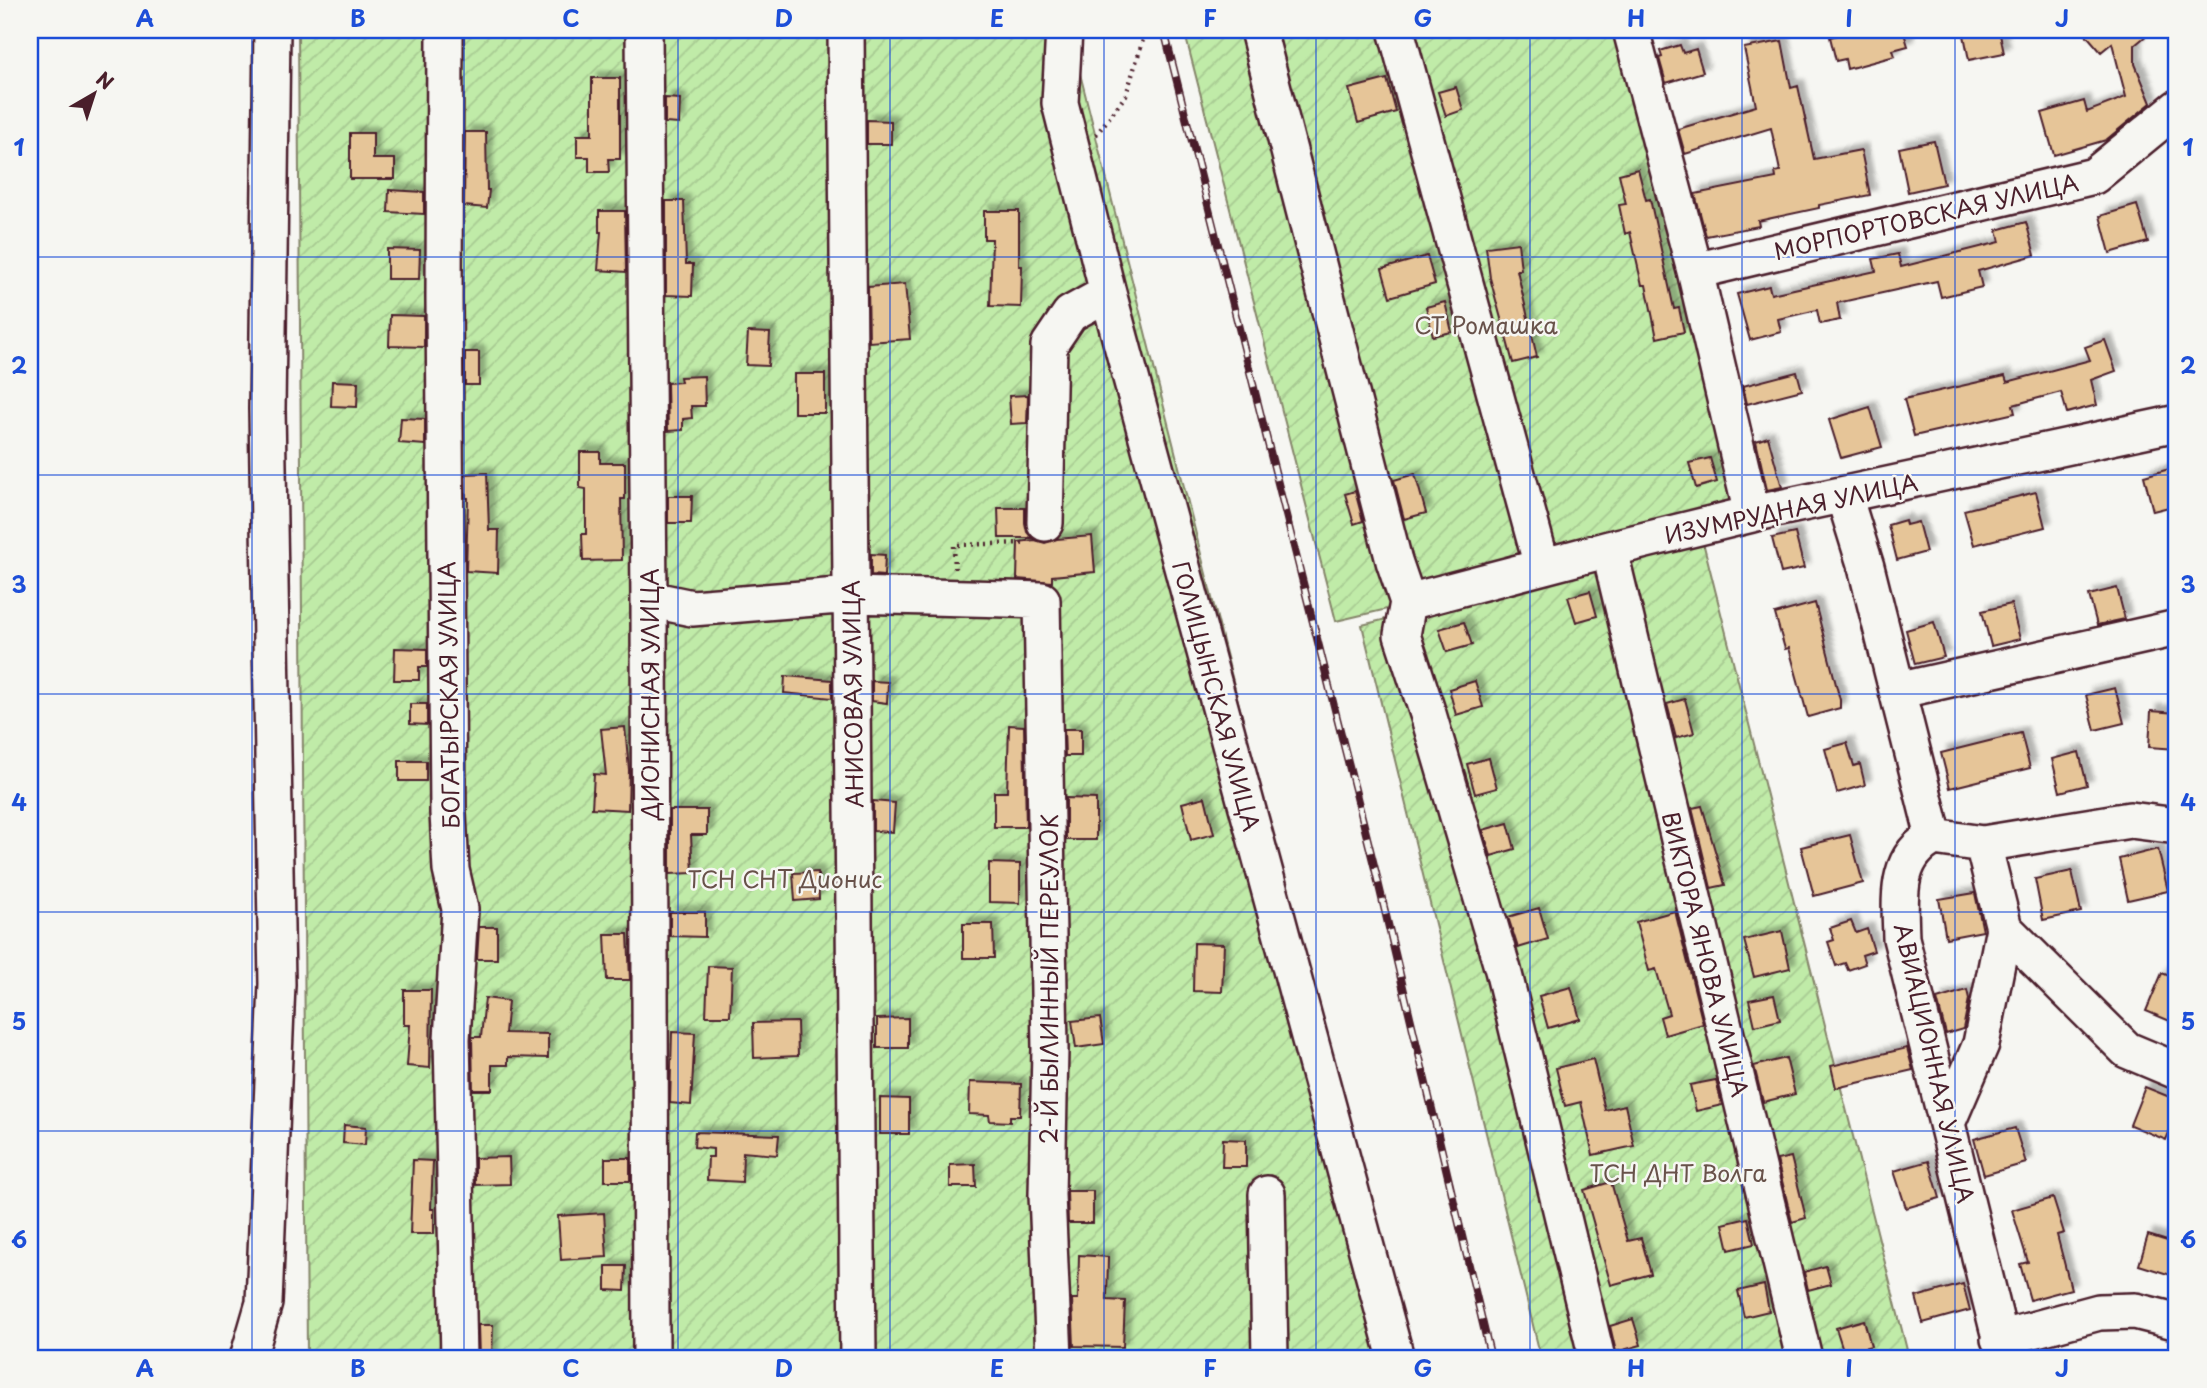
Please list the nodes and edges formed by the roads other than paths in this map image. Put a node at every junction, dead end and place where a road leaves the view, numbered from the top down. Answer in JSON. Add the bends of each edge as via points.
{"nodes":[{"id":1,"x":272,"y":30,"type":"edge"},
{"id":2,"x":445,"y":30,"type":"edge"},
{"id":3,"x":644,"y":30,"type":"edge"},
{"id":4,"x":846,"y":30,"type":"edge"},
{"id":5,"x":1064,"y":30,"type":"edge"},
{"id":6,"x":1258,"y":30,"type":"edge"},
{"id":7,"x":1396,"y":30,"type":"edge"},
{"id":8,"x":1632,"y":30,"type":"edge"},
{"id":9,"x":2177,"y":108,"type":"edge"},
{"id":10,"x":1695,"y":271,"type":"junction"},
{"id":11,"x":1108,"y":293,"type":"junction"},
{"id":12,"x":2177,"y":423,"type":"edge"},
{"id":13,"x":1844,"y":496,"type":"junction"},
{"id":14,"x":1752,"y":514,"type":"junction"},
{"id":15,"x":1045,"y":523,"type":"road end"},
{"id":16,"x":1609,"y":549,"type":"junction"},
{"id":17,"x":1542,"y":566,"type":"junction"},
{"id":18,"x":851,"y":595,"type":"junction"},
{"id":19,"x":649,"y":598,"type":"junction"},
{"id":20,"x":1408,"y":602,"type":"junction"},
{"id":21,"x":2177,"y":628,"type":"edge"},
{"id":22,"x":1897,"y":691,"type":"junction"},
{"id":23,"x":2177,"y":826,"type":"edge"},
{"id":24,"x":1934,"y":836,"type":"junction"},
{"id":25,"x":1983,"y":844,"type":"junction"},
{"id":26,"x":2004,"y":928,"type":"junction"},
{"id":27,"x":2177,"y":1071,"type":"edge"},
{"id":28,"x":1947,"y":1123,"type":"junction"},
{"id":29,"x":1267,"y":1194,"type":"dead end"},
{"id":30,"x":264,"y":1303,"type":"junction"},
{"id":31,"x":2171,"y":1320,"type":"dead end"},
{"id":32,"x":2002,"y":1348,"type":"edge"},
{"id":33,"x":248,"y":1358,"type":"edge"},
{"id":34,"x":272,"y":1358,"type":"edge"},
{"id":35,"x":459,"y":1358,"type":"edge"},
{"id":36,"x":651,"y":1358,"type":"edge"},
{"id":37,"x":858,"y":1358,"type":"edge"},
{"id":38,"x":1054,"y":1358,"type":"edge"},
{"id":39,"x":1270,"y":1358,"type":"edge"},
{"id":40,"x":1396,"y":1358,"type":"edge"},
{"id":41,"x":1597,"y":1358,"type":"edge"},
{"id":42,"x":1804,"y":1358,"type":"edge"}],
"edges":[{"from":1,"to":30,"type":"street","via":[[267,409],[277,984]]},
{"from":2,"to":35,"type":"street","name":"БОГАТЫРСКАЯ УЛИЦА","via":[[449,813],[451,870],[460,909],[452,1039]]},
{"from":3,"to":19,"type":"street","name":"ДИОНИСНАЯ УЛИЦА"},
{"from":4,"to":18,"type":"street","name":"АНИСОВАЯ УЛИЦА"},
{"from":5,"to":11,"type":"street","name":"ГОЛИЦЫНСКАЯ УЛИЦА","via":[[1060,103]]},
{"from":6,"to":20,"type":"street"},
{"from":7,"to":17,"type":"street"},
{"from":8,"to":10,"type":"street"},
{"from":9,"to":10,"type":"street","name":"МОРПОРТОВСКАЯ УЛИЦА","via":[[2094,176]]},
{"from":10,"to":14,"type":"street"},
{"from":11,"to":15,"type":"street","via":[[1070,314],[1049,345]]},
{"from":11,"to":40,"type":"street","name":"ГОЛИЦЫНСКАЯ УЛИЦА"},
{"from":12,"to":13,"type":"street","name":"ИЗУМРУДНАЯ УЛИЦА"},
{"from":13,"to":14,"type":"street","name":"ИЗУМРУДНАЯ УЛИЦА"},
{"from":13,"to":22,"type":"street"},
{"from":14,"to":16,"type":"street","name":"ИЗУМРУДНАЯ УЛИЦА"},
{"from":16,"to":17,"type":"street","name":"ИЗУМРУДНАЯ УЛИЦА"},
{"from":16,"to":42,"type":"street","name":"ВИКТОРА ЯНОВА УЛИЦА"},
{"from":17,"to":20,"type":"street","name":"ИЗУМРУДНАЯ УЛИЦА"},
{"from":18,"to":19,"type":"street","via":[[692,608]]},
{"from":18,"to":37,"type":"street","name":"АНИСОВАЯ УЛИЦА"},
{"from":18,"to":38,"type":"street","name":"2-Й БЫЛИННЫЙ ПЕРЕУЛОК","via":[[1042,600],[1050,1009],[1047,1195]]},
{"from":19,"to":36,"type":"street","name":"ДИОНИСНАЯ УЛИЦА"},
{"from":20,"to":41,"type":"street","via":[[1402,635],[1503,970]]},
{"from":21,"to":22,"type":"street"},
{"from":22,"to":24,"type":"street"},
{"from":23,"to":25,"type":"street","via":[[2130,820]]},
{"from":24,"to":25,"type":"street"},
{"from":24,"to":28,"type":"street","name":"АВИАЦИОННАЯ УЛИЦА","via":[[1922,842],[1907,861],[1900,895],[1901,938]]},
{"from":25,"to":26,"type":"street"},
{"from":26,"to":27,"type":"street","via":[[2127,1050]]},
{"from":26,"to":28,"type":"street","via":[[1981,1044]]},
{"from":28,"to":32,"type":"street","name":"АВИАЦИОННАЯ УЛИЦА"},
{"from":29,"to":39,"type":"street"},
{"from":30,"to":33,"type":"street"},
{"from":30,"to":34,"type":"street"},
{"from":31,"to":32,"type":"street","via":[[2135,1311],[2099,1312]]}]}
